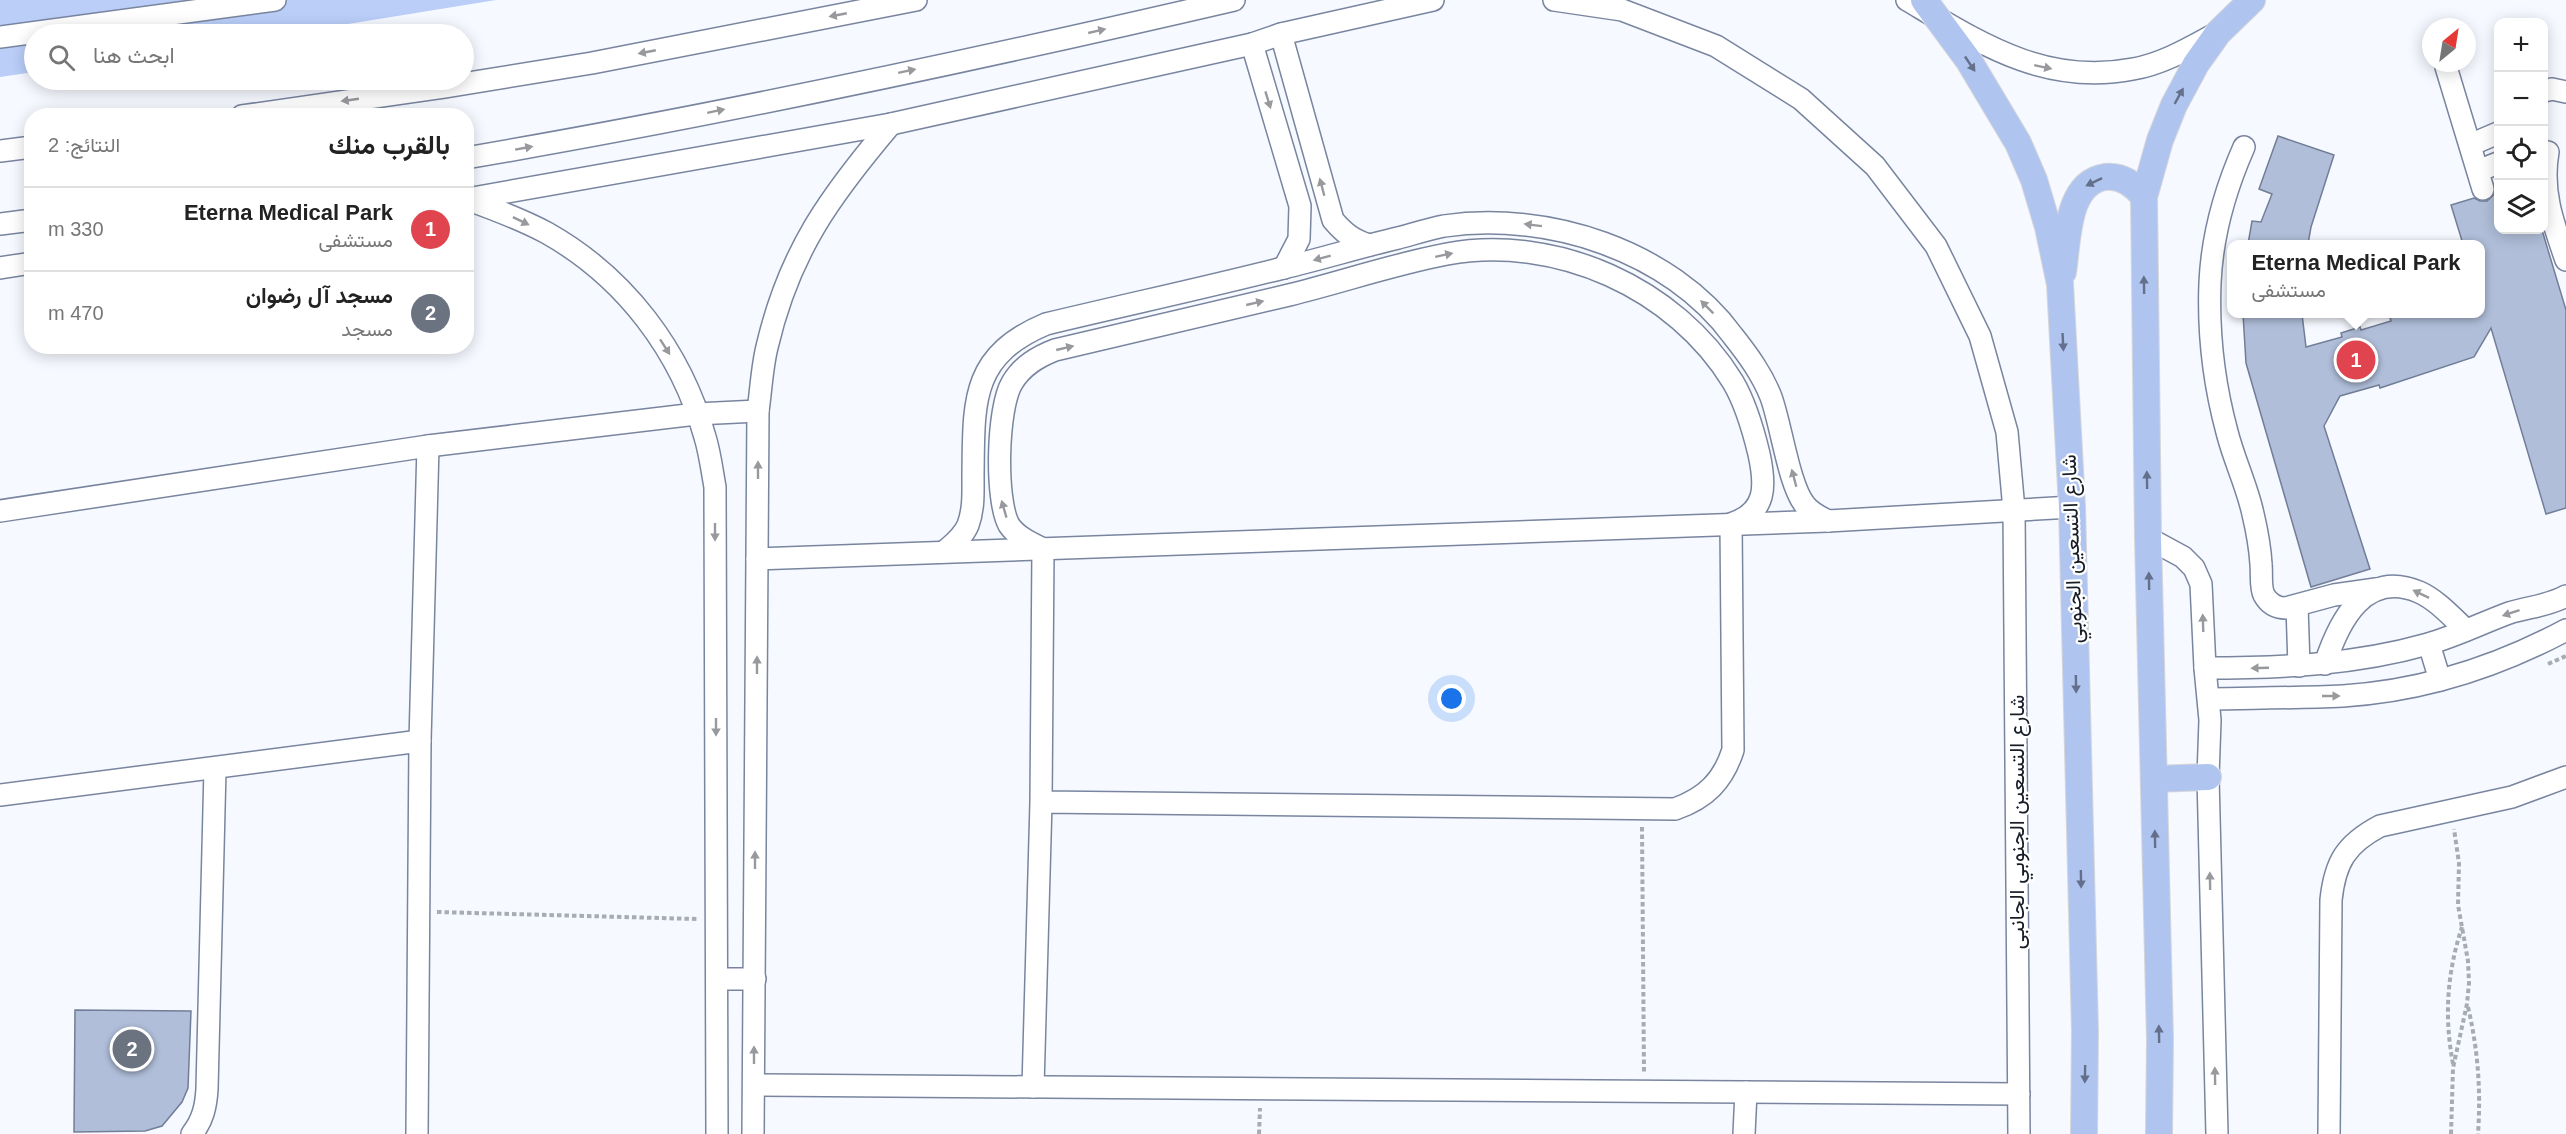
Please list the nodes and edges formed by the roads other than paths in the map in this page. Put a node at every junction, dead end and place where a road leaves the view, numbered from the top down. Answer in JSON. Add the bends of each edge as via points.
{"nodes":[{"id":1,"x":275,"y":0,"type":"edge"},
{"id":2,"x":916,"y":0,"type":"edge"},
{"id":3,"x":1234,"y":0,"type":"edge"},
{"id":4,"x":1433,"y":0,"type":"edge"},
{"id":5,"x":1554,"y":0,"type":"edge"},
{"id":6,"x":1907,"y":0,"type":"edge"},
{"id":7,"x":2252,"y":0,"type":"edge"},
{"id":8,"x":1928,"y":8,"type":"edge"},
{"id":9,"x":97,"y":24,"type":"edge"},
{"id":10,"x":2218,"y":33,"type":"junction"},
{"id":11,"x":24,"y":34,"type":"edge"},
{"id":12,"x":1281,"y":34,"type":"junction"},
{"id":13,"x":0,"y":37,"type":"edge"},
{"id":14,"x":1252,"y":44,"type":"junction"},
{"id":15,"x":2448,"y":72,"type":"edge"},
{"id":16,"x":474,"y":82,"type":"edge"},
{"id":17,"x":423,"y":90,"type":"edge"},
{"id":18,"x":2548,"y":90,"type":"edge"},
{"id":19,"x":2566,"y":92,"type":"edge"},
{"id":20,"x":298,"y":108,"type":"edge"},
{"id":21,"x":891,"y":124,"type":"junction"},
{"id":22,"x":2494,"y":135,"type":"edge"},
{"id":23,"x":2470,"y":145,"type":"junction"},
{"id":24,"x":2244,"y":147,"type":"dead end"},
{"id":25,"x":24,"y":148,"type":"edge"},
{"id":26,"x":0,"y":151,"type":"edge"},
{"id":27,"x":2553,"y":151,"type":"edge"},
{"id":28,"x":474,"y":157,"type":"edge"},
{"id":29,"x":2494,"y":167,"type":"edge"},
{"id":30,"x":2144,"y":197,"type":"junction"},
{"id":31,"x":474,"y":198,"type":"edge"},
{"id":32,"x":474,"y":202,"type":"edge"},
{"id":33,"x":24,"y":221,"type":"edge"},
{"id":34,"x":0,"y":224,"type":"edge"},
{"id":35,"x":1369,"y":245,"type":"junction"},
{"id":36,"x":2566,"y":260,"type":"edge"},
{"id":37,"x":24,"y":264,"type":"edge"},
{"id":38,"x":0,"y":268,"type":"edge"},
{"id":39,"x":1284,"y":268,"type":"junction"},
{"id":40,"x":2061,"y":284,"type":"junction"},
{"id":41,"x":758,"y":411,"type":"junction"},
{"id":42,"x":696,"y":414,"type":"junction"},
{"id":43,"x":428,"y":446,"type":"junction"},
{"id":44,"x":2072,"y":507,"type":"junction"},
{"id":45,"x":2014,"y":510,"type":"junction"},
{"id":46,"x":0,"y":511,"type":"edge"},
{"id":47,"x":1828,"y":521,"type":"junction"},
{"id":48,"x":1731,"y":524,"type":"junction"},
{"id":49,"x":2148,"y":538,"type":"junction"},
{"id":50,"x":1043,"y":549,"type":"junction"},
{"id":51,"x":944,"y":552,"type":"junction"},
{"id":52,"x":757,"y":559,"type":"junction"},
{"id":53,"x":2376,"y":589,"type":"junction"},
{"id":54,"x":2566,"y":596,"type":"edge"},
{"id":55,"x":2297,"y":606,"type":"junction"},
{"id":56,"x":2466,"y":630,"type":"junction"},
{"id":57,"x":2566,"y":630,"type":"edge"},
{"id":58,"x":2429,"y":644,"type":"junction"},
{"id":59,"x":2359,"y":659,"type":"junction"},
{"id":60,"x":2325,"y":664,"type":"junction"},
{"id":61,"x":2299,"y":666,"type":"junction"},
{"id":62,"x":2205,"y":668,"type":"junction"},
{"id":63,"x":2440,"y":680,"type":"junction"},
{"id":64,"x":2366,"y":693,"type":"junction"},
{"id":65,"x":2209,"y":699,"type":"junction"},
{"id":66,"x":420,"y":741,"type":"junction"},
{"id":67,"x":215,"y":769,"type":"junction"},
{"id":68,"x":2208,"y":777,"type":"junction"},
{"id":69,"x":2566,"y":777,"type":"edge"},
{"id":70,"x":2154,"y":779,"type":"junction"},
{"id":71,"x":0,"y":795,"type":"edge"},
{"id":72,"x":1041,"y":802,"type":"junction"},
{"id":73,"x":754,"y":979,"type":"junction"},
{"id":74,"x":717,"y":980,"type":"junction"},
{"id":75,"x":754,"y":1085,"type":"junction"},
{"id":76,"x":1033,"y":1087,"type":"junction"},
{"id":77,"x":1746,"y":1092,"type":"junction"},
{"id":78,"x":2019,"y":1094,"type":"junction"},
{"id":79,"x":192,"y":1134,"type":"edge"},
{"id":80,"x":417,"y":1134,"type":"edge"},
{"id":81,"x":717,"y":1134,"type":"edge"},
{"id":82,"x":753,"y":1134,"type":"edge"},
{"id":83,"x":1744,"y":1134,"type":"edge"},
{"id":84,"x":2019,"y":1134,"type":"edge"},
{"id":85,"x":2084,"y":1134,"type":"edge"},
{"id":86,"x":2159,"y":1134,"type":"edge"},
{"id":87,"x":2217,"y":1134,"type":"edge"},
{"id":88,"x":2329,"y":1134,"type":"edge"}],
"edges":[{"from":1,"to":9,"type":"street"},
{"from":2,"to":16,"type":"street","one_way":true},
{"from":28,"to":3,"type":"street","one_way":true,"via":[[634,128]]},
{"from":4,"to":12,"type":"street"},
{"from":5,"to":45,"type":"street","name":"شارع التسعين الجنوبي الجانبى","via":[[1622,10],[1716,46],[1801,99],[1875,166],[1936,246],[1980,336],[2007,432]]},
{"from":6,"to":8,"type":"street"},
{"from":7,"to":10,"type":"main road"},
{"from":8,"to":10,"type":"street","one_way":true,"via":[[1997,52],[2065,72],[2135,69],[2173,56]]},
{"from":8,"to":40,"type":"main road","name":"شارع التسعين الجنوبي","one_way":true,"via":[[1969,61],[2018,142],[2043,208]]},
{"from":30,"to":10,"type":"main road","one_way":true,"via":[[2174,105]]},
{"from":11,"to":13,"type":"street"},
{"from":12,"to":14,"type":"street"},
{"from":35,"to":12,"type":"street","one_way":true,"via":[[1343,232],[1330,213]]},
{"from":14,"to":21,"type":"street"},
{"from":14,"to":39,"type":"street","one_way":true,"via":[[1300,206],[1299,239]]},
{"from":15,"to":23,"type":"street"},
{"from":17,"to":20,"type":"street","one_way":true},
{"from":18,"to":19,"type":"street"},
{"from":21,"to":31,"type":"street"},
{"from":21,"to":41,"type":"street","via":[[820,213],[797,256],[766,349]]},
{"from":22,"to":23,"type":"street"},
{"from":23,"to":29,"type":"street","via":[[2480,180]]},
{"from":24,"to":55,"type":"street","via":[[2222,209],[2212,257],[2209,306],[2214,368],[2227,433],[2253,513],[2262,590],[2274,606]]},
{"from":25,"to":26,"type":"street"},
{"from":27,"to":36,"type":"street","via":[[2546,194]]},
{"from":30,"to":40,"type":"main road","one_way":true,"via":[[2120,178],[2099,178],[2082,189],[2074,207]]},
{"from":49,"to":30,"type":"main road","one_way":true},
{"from":32,"to":42,"type":"street","one_way":true,"via":[[546,233],[615,284],[669,351]]},
{"from":33,"to":34,"type":"street"},
{"from":35,"to":39,"type":"street","one_way":true},
{"from":47,"to":35,"type":"street","one_way":true,"via":[[1815,515],[1798,493],[1780,424],[1757,368],[1706,306],[1661,271],[1578,234],[1534,225],[1488,222],[1443,226]]},
{"from":37,"to":38,"type":"street"},
{"from":39,"to":51,"type":"street","via":[[1046,324],[1024,333],[1003,349],[987,369],[977,392],[973,509],[958,541]]},
{"from":40,"to":44,"type":"main road","name":"شارع التسعين الجنوبي","one_way":true},
{"from":41,"to":42,"type":"street"},
{"from":52,"to":41,"type":"street","one_way":true},
{"from":42,"to":43,"type":"street"},
{"from":42,"to":74,"type":"street","one_way":true,"via":[[715,487]]},
{"from":43,"to":46,"type":"street"},
{"from":43,"to":66,"type":"street"},
{"from":44,"to":45,"type":"street"},
{"from":44,"to":85,"type":"main road","name":"شارع التسعين الجنوبي","one_way":true},
{"from":45,"to":47,"type":"street"},
{"from":45,"to":78,"type":"street","name":"شارع التسعين الجنوبي الجانبى"},
{"from":47,"to":48,"type":"street"},
{"from":48,"to":50,"type":"street"},
{"from":50,"to":48,"type":"street","one_way":true,"via":[[1011,527],[1002,510],[1000,490],[1004,400],[1023,369],[1038,357],[1448,254],[1489,250],[1530,252],[1610,275],[1646,294],[1679,319],[1708,349],[1733,382],[1745,406],[1764,484],[1751,514]]},
{"from":48,"to":72,"type":"street","via":[[1733,750],[1718,782],[1691,803],[1675,809],[1642,809]]},
{"from":62,"to":49,"type":"street","one_way":true,"via":[[2201,584],[2194,568],[2183,556]]},
{"from":70,"to":49,"type":"main road","one_way":true},
{"from":50,"to":51,"type":"street"},
{"from":50,"to":72,"type":"street"},
{"from":51,"to":52,"type":"street"},
{"from":73,"to":52,"type":"street","one_way":true},
{"from":53,"to":55,"type":"street"},
{"from":56,"to":53,"type":"street","one_way":true,"via":[[2420,593],[2406,588]]},
{"from":53,"to":60,"type":"street","via":[[2358,601],[2342,623]]},
{"from":54,"to":56,"type":"street","one_way":true},
{"from":55,"to":61,"type":"street"},
{"from":56,"to":58,"type":"street"},
{"from":57,"to":63,"type":"street","via":[[2492,665]]},
{"from":58,"to":59,"type":"street"},
{"from":58,"to":63,"type":"street"},
{"from":59,"to":60,"type":"street"},
{"from":59,"to":64,"type":"street"},
{"from":60,"to":61,"type":"street"},
{"from":61,"to":62,"type":"street","one_way":true},
{"from":62,"to":65,"type":"street"},
{"from":63,"to":64,"type":"street"},
{"from":65,"to":64,"type":"street","one_way":true},
{"from":65,"to":68,"type":"street"},
{"from":66,"to":67,"type":"street"},
{"from":66,"to":80,"type":"street"},
{"from":67,"to":71,"type":"street"},
{"from":67,"to":79,"type":"street","via":[[206,1107]]},
{"from":68,"to":70,"type":"main road"},
{"from":87,"to":68,"type":"street","one_way":true},
{"from":69,"to":88,"type":"street","via":[[2512,796],[2380,826],[2363,835],[2339,863],[2331,900]]},
{"from":86,"to":70,"type":"main road","one_way":true},
{"from":72,"to":76,"type":"street"},
{"from":73,"to":74,"type":"street"},
{"from":75,"to":73,"type":"street","one_way":true},
{"from":74,"to":81,"type":"street"},
{"from":75,"to":76,"type":"street"},
{"from":75,"to":82,"type":"street"},
{"from":76,"to":77,"type":"street"},
{"from":77,"to":78,"type":"street"},
{"from":77,"to":83,"type":"street"},
{"from":78,"to":84,"type":"street","name":"شارع التسعين الجنوبي الجانبى"}]}
